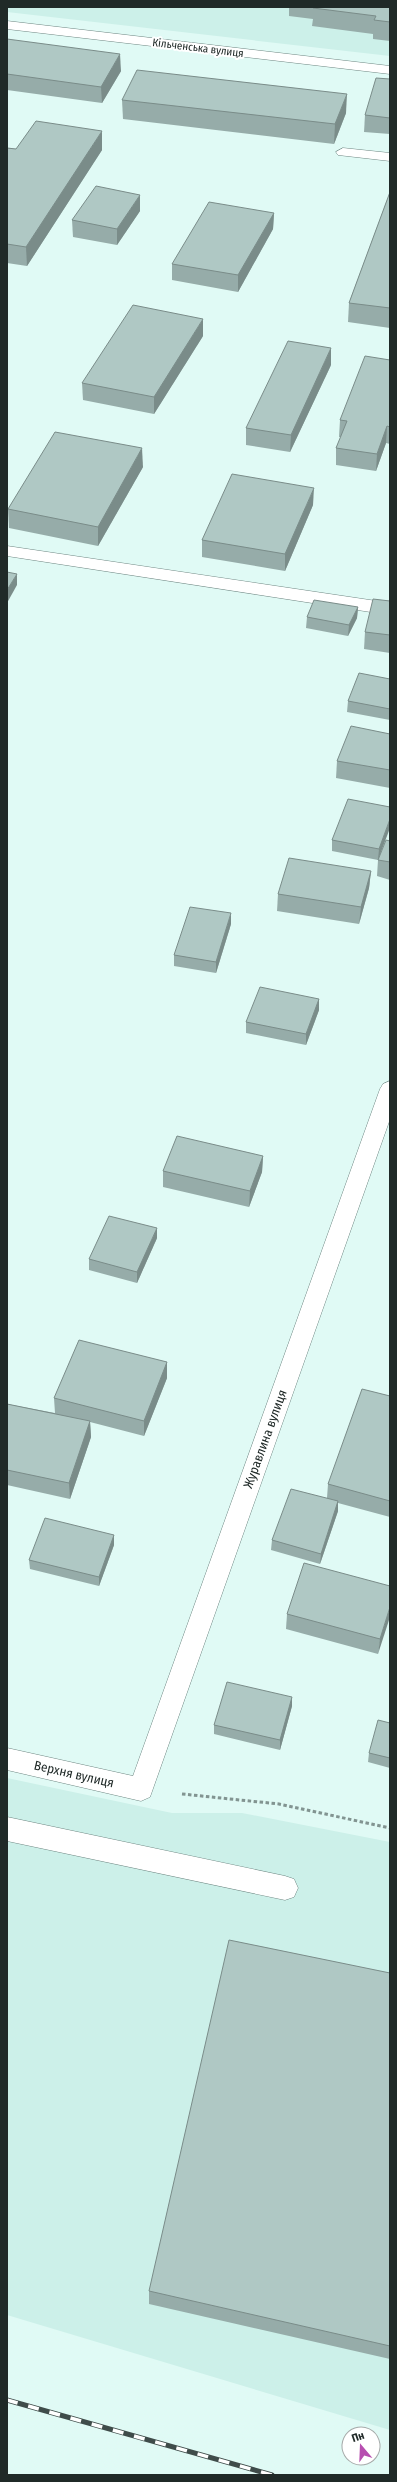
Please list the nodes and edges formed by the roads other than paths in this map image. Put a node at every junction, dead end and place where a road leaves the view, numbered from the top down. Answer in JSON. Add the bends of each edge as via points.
{"nodes":[{"id":1,"x":7,"y":25,"type":"edge"},
{"id":2,"x":390,"y":70,"type":"edge"},
{"id":3,"x":343,"y":152,"type":"dead end"},
{"id":4,"x":390,"y":157,"type":"edge"},
{"id":5,"x":7,"y":551,"type":"edge"},
{"id":6,"x":390,"y":609,"type":"edge"},
{"id":7,"x":390,"y":1089,"type":"edge"},
{"id":8,"x":7,"y":1759,"type":"edge"},
{"id":9,"x":141,"y":1789,"type":"joint"},
{"id":10,"x":7,"y":1829,"type":"edge"},
{"id":11,"x":285,"y":1888,"type":"dead end"}],
"edges":[{"from":1,"to":2,"type":"street","name":"Кільченська вулиця"},
{"from":3,"to":4,"type":"street"},
{"from":5,"to":6,"type":"street"},
{"from":7,"to":9,"type":"street","name":"Журавлина вулиця"},
{"from":8,"to":9,"type":"street","name":"Верхня вулиця"},
{"from":10,"to":11,"type":"street"}]}
